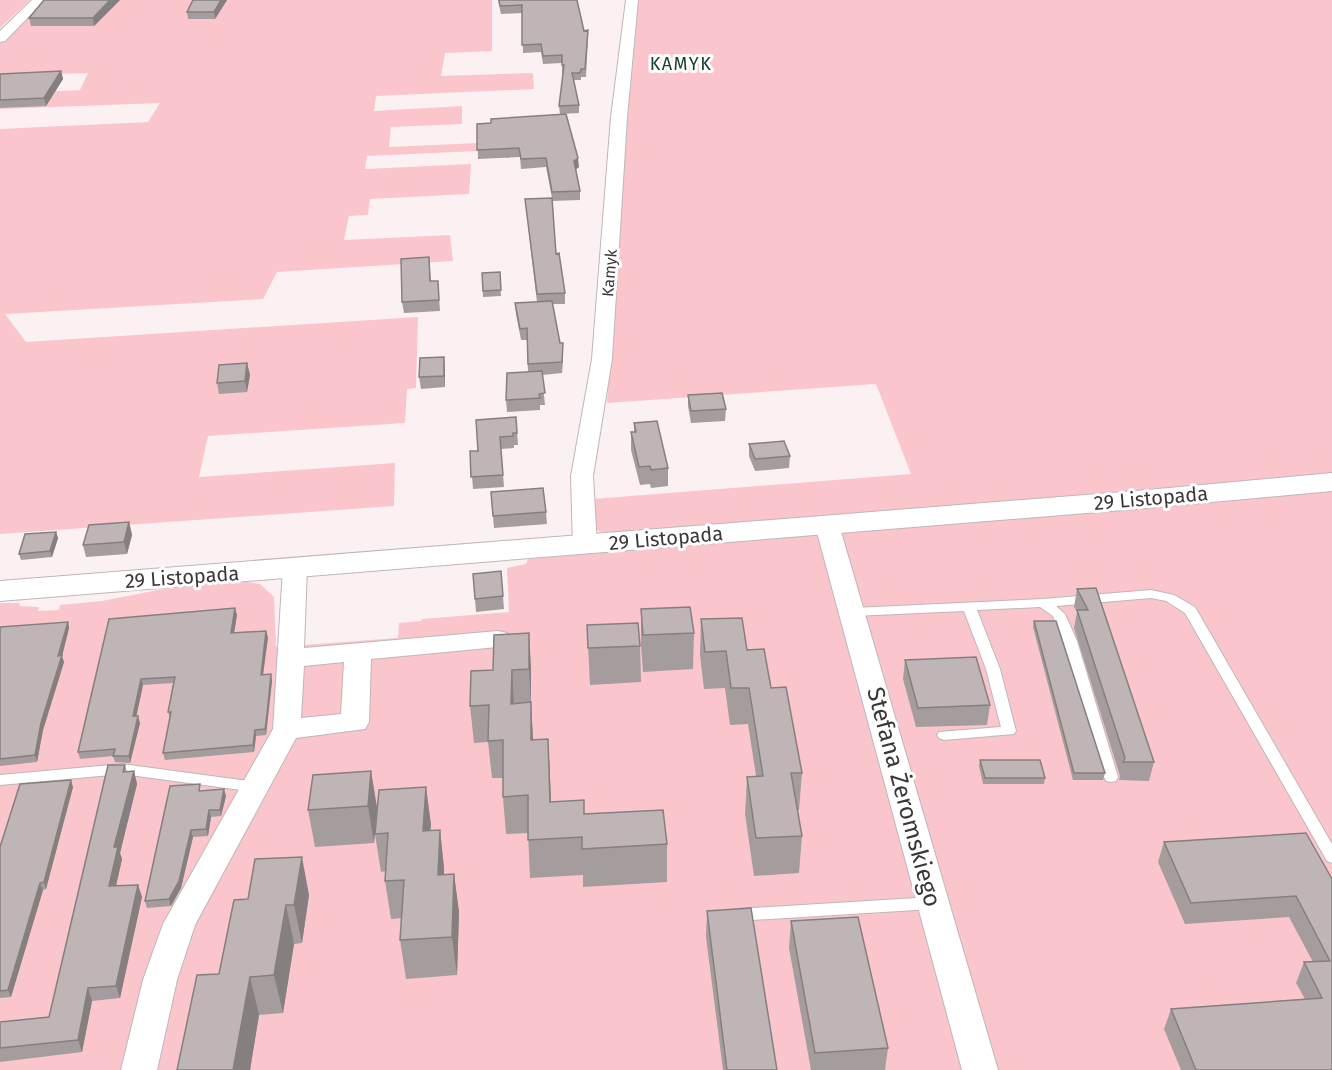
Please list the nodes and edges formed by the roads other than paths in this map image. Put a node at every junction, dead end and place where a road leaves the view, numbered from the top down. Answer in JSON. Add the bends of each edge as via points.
{"nodes":[{"id":1,"x":39,"y":0,"type":"edge"},
{"id":2,"x":632,"y":0,"type":"edge"},
{"id":3,"x":0,"y":38,"type":"edge"},
{"id":4,"x":1332,"y":482,"type":"edge"},
{"id":5,"x":828,"y":525,"type":"junction"},
{"id":6,"x":585,"y":545,"type":"junction"},
{"id":7,"x":295,"y":568,"type":"junction"},
{"id":8,"x":0,"y":591,"type":"edge"},
{"id":9,"x":1043,"y":603,"type":"junction"},
{"id":10,"x":969,"y":606,"type":"junction"},
{"id":11,"x":853,"y":612,"type":"junction"},
{"id":12,"x":498,"y":639,"type":"edge"},
{"id":13,"x":358,"y":651,"type":"junction"},
{"id":14,"x":291,"y":658,"type":"junction"},
{"id":15,"x":287,"y":729,"type":"junction"},
{"id":16,"x":944,"y":735,"type":"dead end"},
{"id":17,"x":1111,"y":777,"type":"dead end"},
{"id":18,"x":0,"y":780,"type":"edge"},
{"id":19,"x":256,"y":787,"type":"junction"},
{"id":20,"x":1332,"y":857,"type":"edge"},
{"id":21,"x":932,"y":903,"type":"junction"},
{"id":22,"x":724,"y":916,"type":"edge"},
{"id":23,"x":139,"y":1070,"type":"edge"},
{"id":24,"x":980,"y":1070,"type":"edge"}],
"edges":[{"from":1,"to":3,"type":"street"},
{"from":2,"to":6,"type":"street","name":"Kamyk","via":[[619,117],[602,358],[582,476]]},
{"from":4,"to":5,"type":"street","name":"29 Listopada"},
{"from":5,"to":6,"type":"street","name":"29 Listopada"},
{"from":5,"to":11,"type":"street","name":"Stefana Żeromskiego"},
{"from":6,"to":7,"type":"street","name":"29 Listopada"},
{"from":7,"to":8,"type":"street","name":"29 Listopada"},
{"from":7,"to":14,"type":"street"},
{"from":9,"to":10,"type":"lane"},
{"from":9,"to":17,"type":"lane","via":[[1059,614],[1070,641]]},
{"from":9,"to":20,"type":"lane","via":[[1151,594],[1170,598],[1190,610]]},
{"from":10,"to":11,"type":"lane"},
{"from":10,"to":16,"type":"lane","via":[[993,669],[1009,731]]},
{"from":11,"to":21,"type":"street","name":"Stefana Żeromskiego"},
{"from":12,"to":13,"type":"street"},
{"from":13,"to":14,"type":"street"},
{"from":13,"to":15,"type":"street","via":[[356,723]]},
{"from":14,"to":15,"type":"street"},
{"from":15,"to":19,"type":"street"},
{"from":18,"to":19,"type":"lane","via":[[122,769]]},
{"from":19,"to":23,"type":"street","via":[[179,924],[160,980]]},
{"from":21,"to":22,"type":"lane"},
{"from":21,"to":24,"type":"street","name":"Stefana Żeromskiego"}]}
